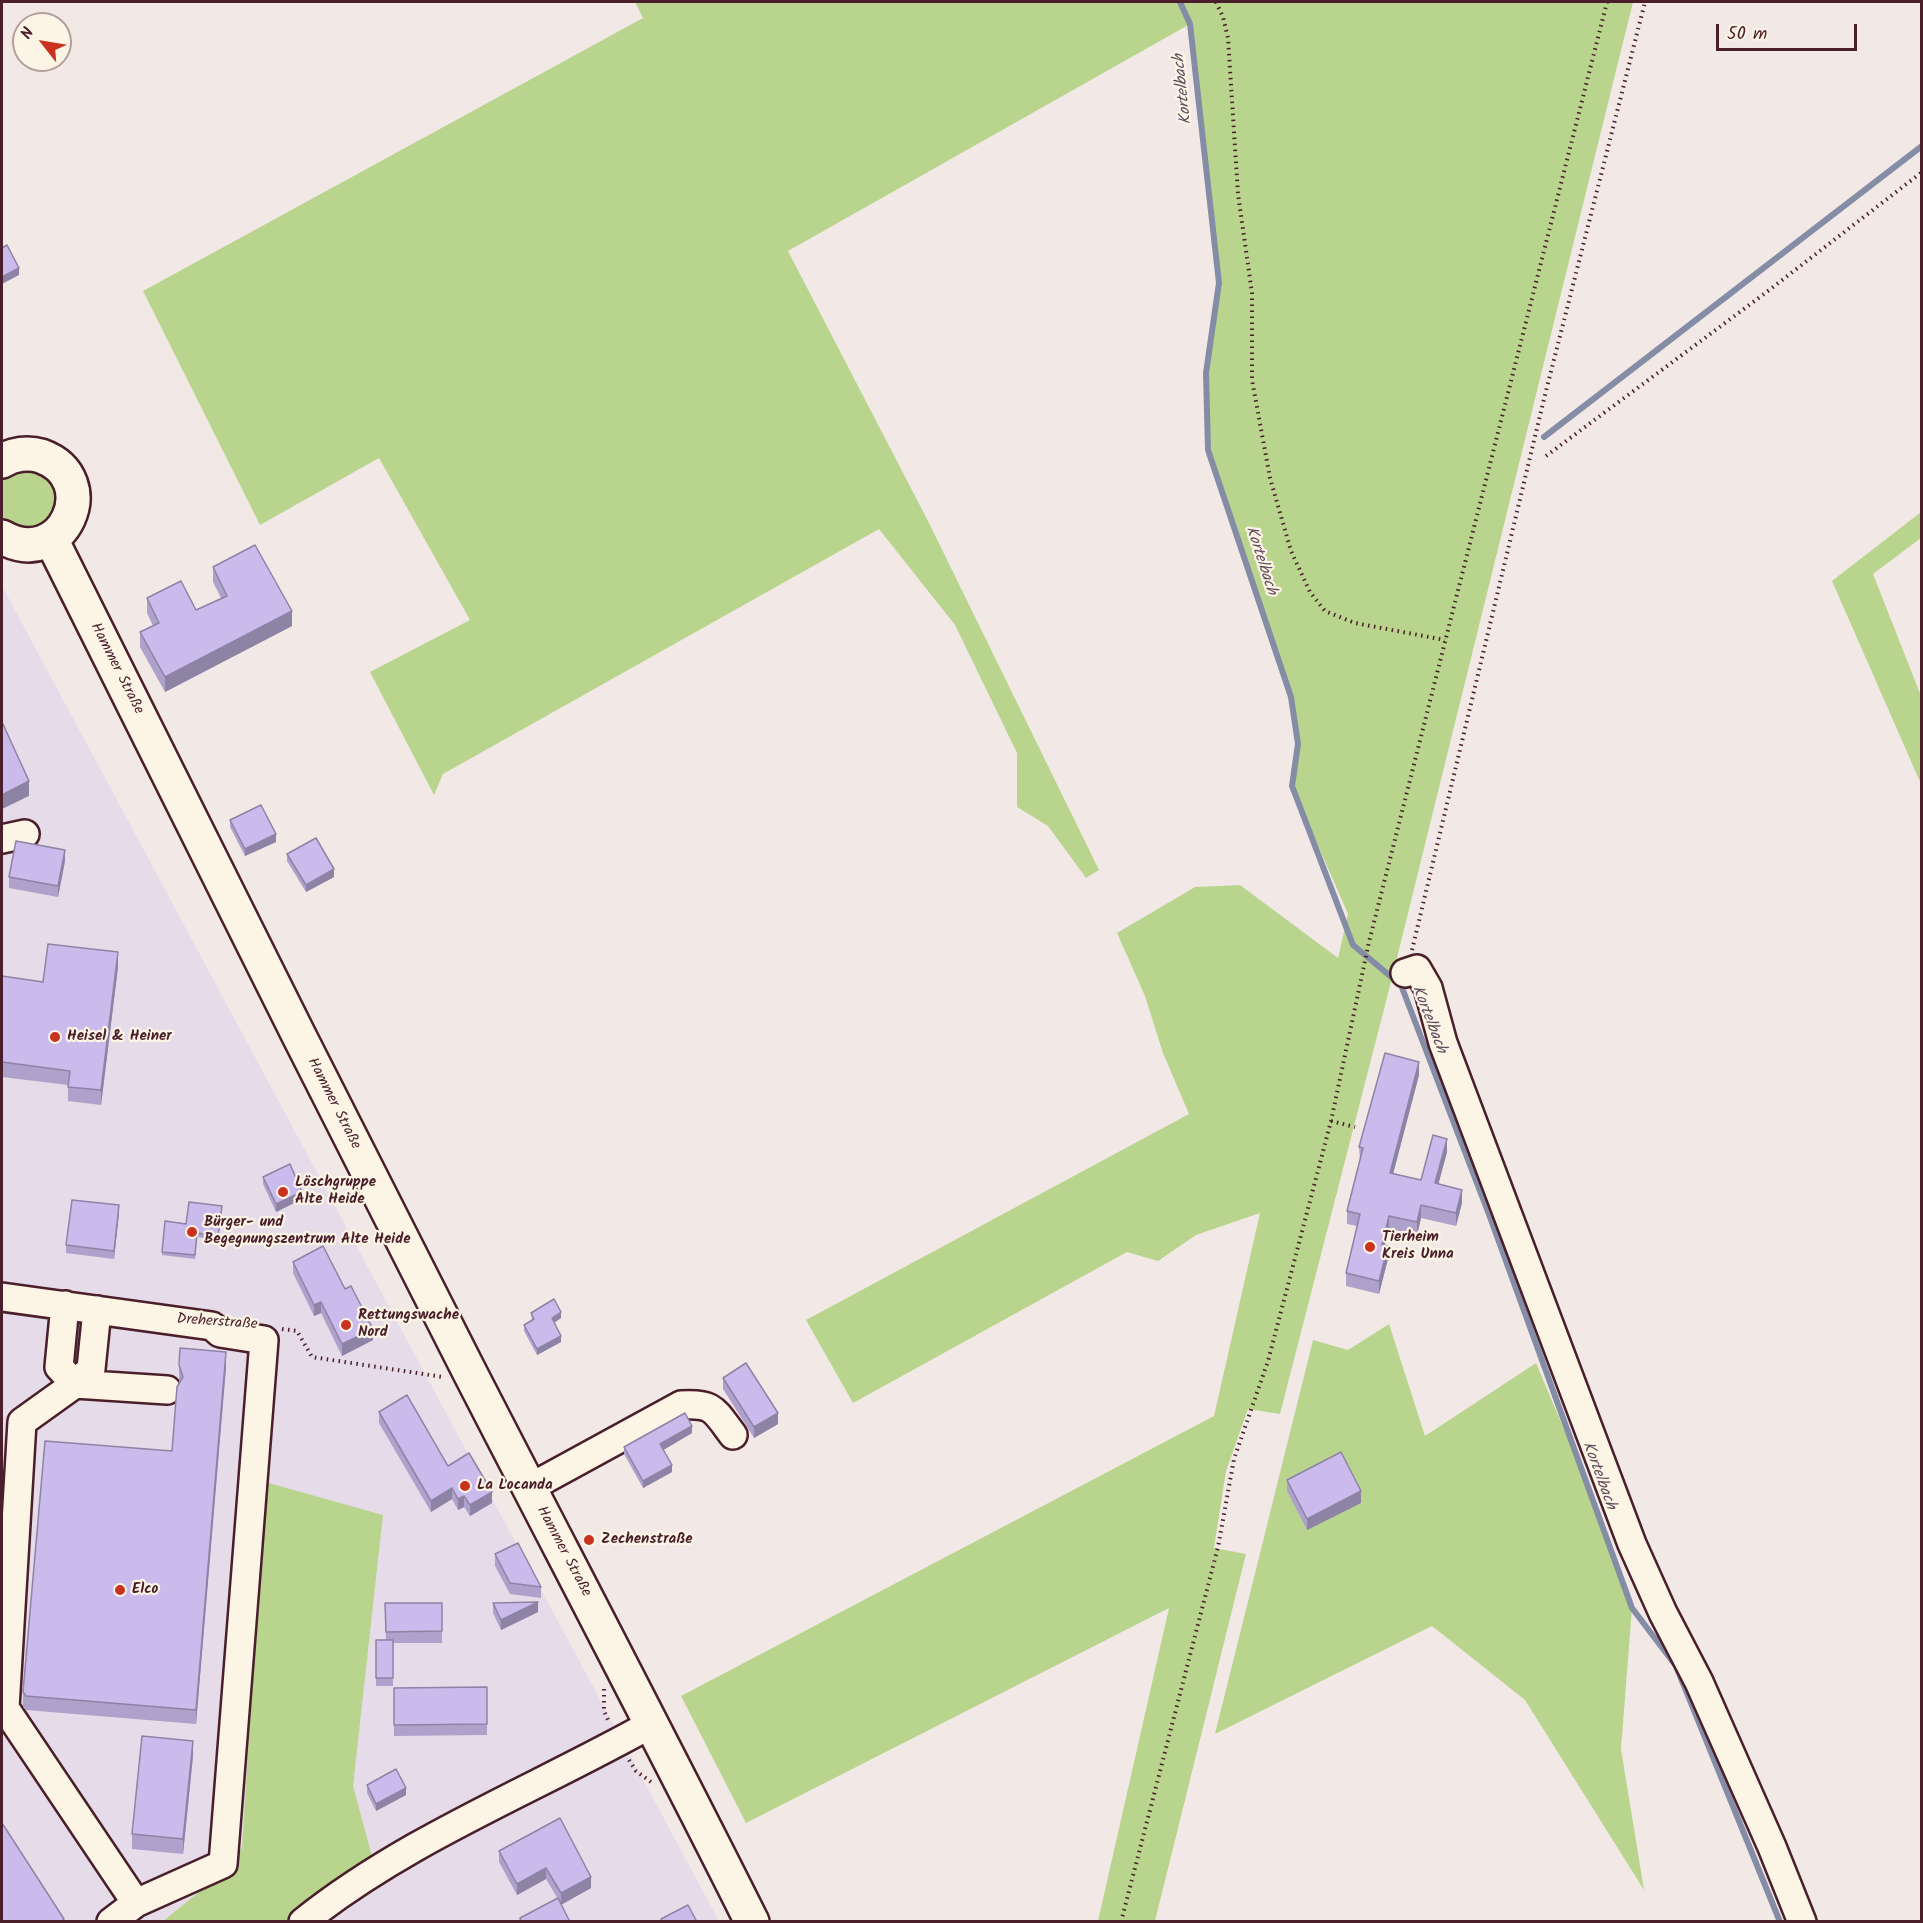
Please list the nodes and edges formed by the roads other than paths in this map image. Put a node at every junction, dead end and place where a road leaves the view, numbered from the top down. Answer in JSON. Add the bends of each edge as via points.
{"nodes":[{"id":1,"x":4,"y":454,"type":"edge"},
{"id":2,"x":2,"y":537,"type":"edge"},
{"id":3,"x":51,"y":539,"type":"junction"},
{"id":4,"x":1405,"y":974,"type":"road end"},
{"id":5,"x":2,"y":1297,"type":"edge"},
{"id":6,"x":65,"y":1305,"type":"junction"},
{"id":7,"x":97,"y":1310,"type":"junction"},
{"id":8,"x":75,"y":1384,"type":"junction"},
{"id":9,"x":167,"y":1390,"type":"dead end"},
{"id":10,"x":733,"y":1435,"type":"dead end"},
{"id":11,"x":529,"y":1488,"type":"junction"},
{"id":12,"x":653,"y":1724,"type":"junction"},
{"id":13,"x":136,"y":1903,"type":"junction"},
{"id":14,"x":111,"y":1922,"type":"edge"},
{"id":15,"x":303,"y":1922,"type":"edge"},
{"id":16,"x":752,"y":1922,"type":"edge"},
{"id":17,"x":1802,"y":1922,"type":"edge"}],
"edges":[{"from":1,"to":3,"type":"main road","via":[[32,453],[53,461],[64,471],[74,501],[63,530]]},
{"from":2,"to":3,"type":"main road","via":[[13,544],[33,546]]},
{"from":3,"to":11,"type":"main road","name":"Hammer Straße"},
{"from":4,"to":17,"type":"street","via":[[1418,969],[1428,988],[1443,1043],[1632,1544],[1704,1692]]},
{"from":5,"to":6,"type":"street","name":"Dreherstraße"},
{"from":6,"to":7,"type":"street","name":"Dreherstraße"},
{"from":6,"to":8,"type":"street","via":[[59,1367]]},
{"from":7,"to":8,"type":"street","via":[[91,1369]]},
{"from":7,"to":13,"type":"street","name":"Dreherstraße","via":[[212,1326],[220,1333],[264,1340],[223,1864]]},
{"from":8,"to":9,"type":"street"},
{"from":8,"to":13,"type":"street","via":[[22,1422],[5,1708]]},
{"from":10,"to":11,"type":"street","via":[[714,1410],[681,1405]]},
{"from":11,"to":12,"type":"main road","name":"Hammer Straße"},
{"from":12,"to":15,"type":"street","via":[[459,1823],[376,1871]]},
{"from":12,"to":16,"type":"main road","name":"Hammer Straße"},
{"from":13,"to":14,"type":"street"}]}
